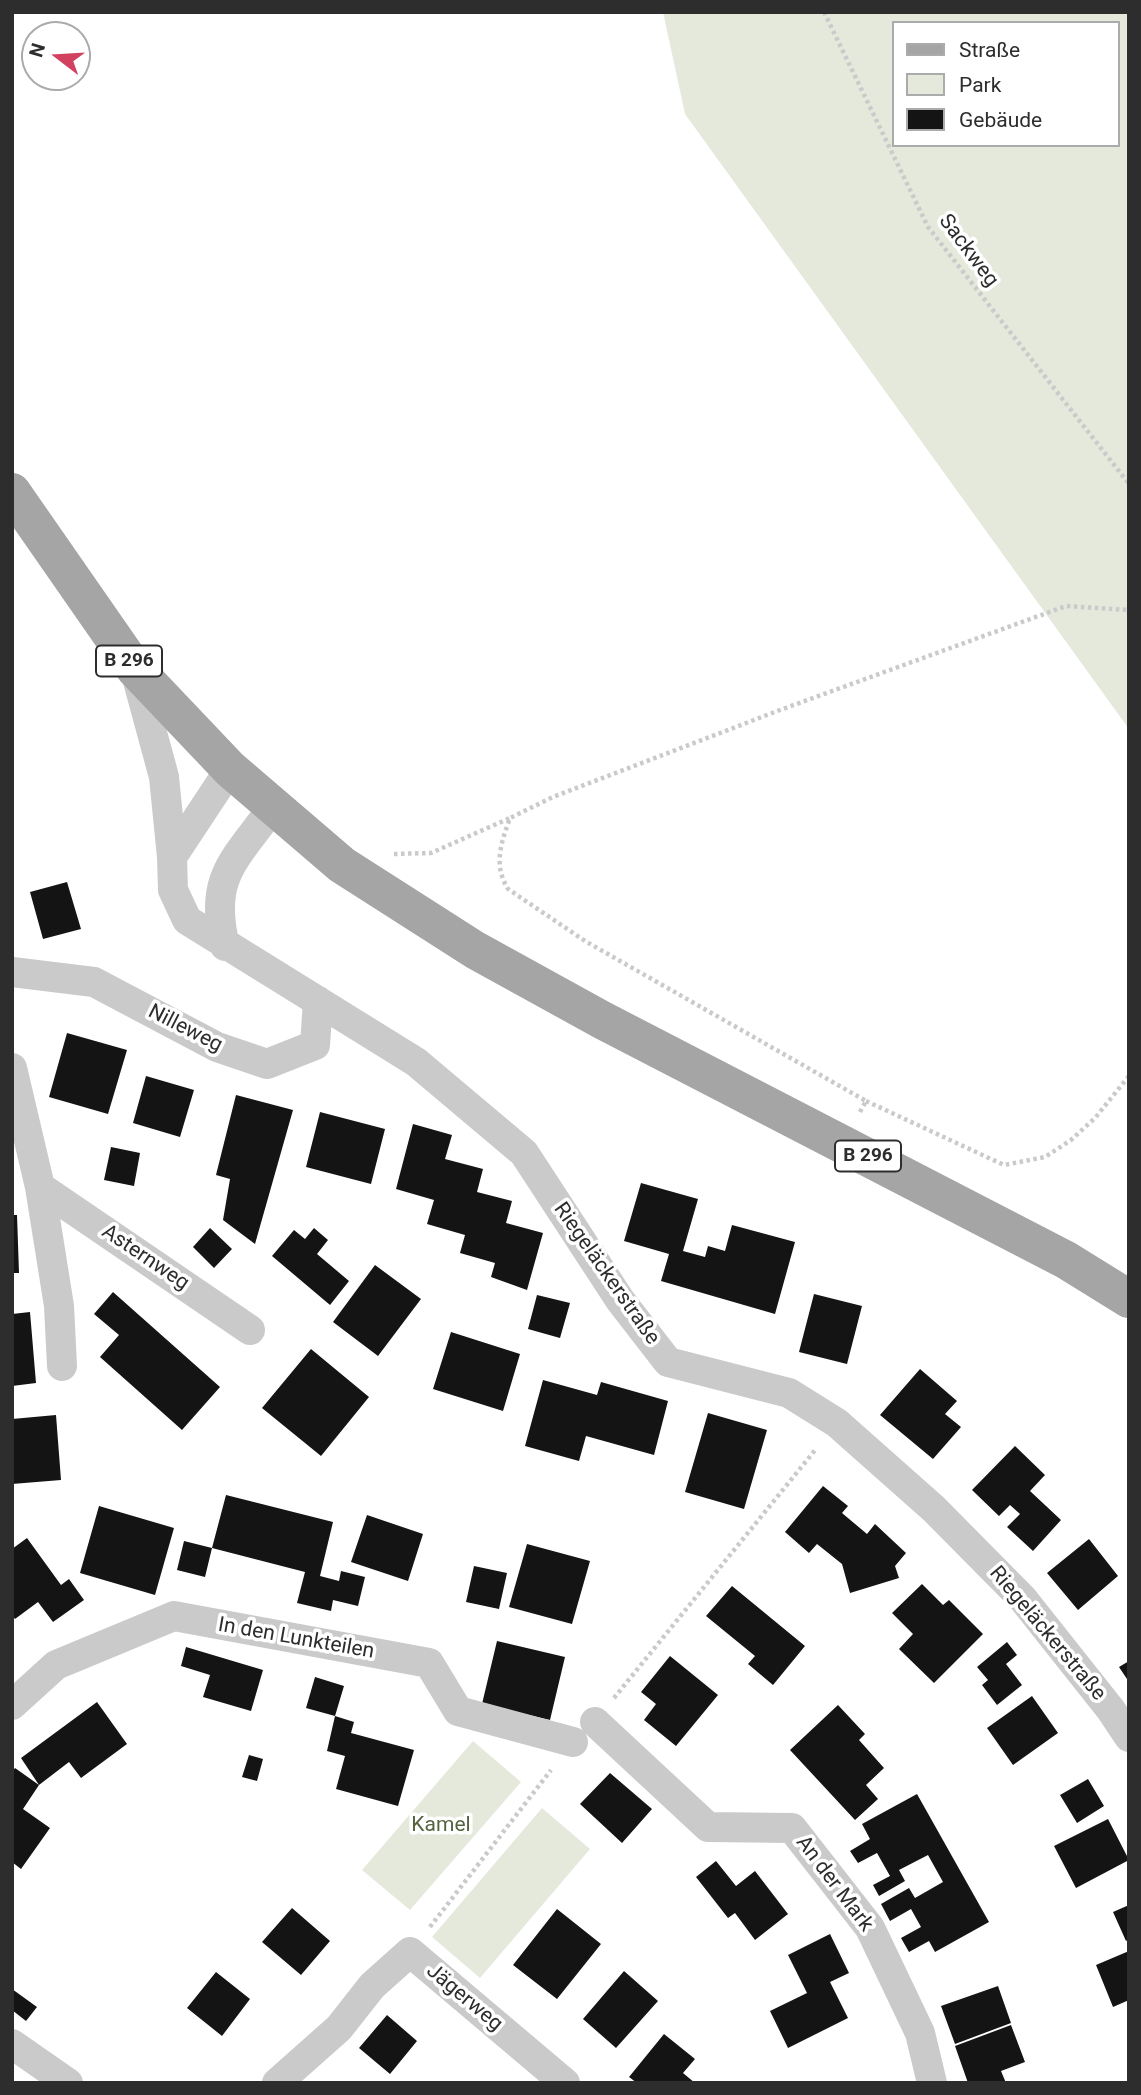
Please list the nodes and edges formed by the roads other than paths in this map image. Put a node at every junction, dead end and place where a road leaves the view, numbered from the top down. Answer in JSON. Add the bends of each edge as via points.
{"nodes":[{"id":1,"x":12,"y":492,"type":"edge"},
{"id":2,"x":135,"y":669,"type":"junction"},
{"id":3,"x":230,"y":769,"type":"junction"},
{"id":4,"x":273,"y":807,"type":"junction"},
{"id":5,"x":172,"y":857,"type":"junction"},
{"id":6,"x":225,"y":946,"type":"junction"},
{"id":7,"x":12,"y":972,"type":"edge"},
{"id":8,"x":318,"y":1001,"type":"junction"},
{"id":9,"x":12,"y":1068,"type":"edge"},
{"id":10,"x":40,"y":1187,"type":"junction"},
{"id":11,"x":1129,"y":1299,"type":"edge"},
{"id":12,"x":250,"y":1329,"type":"dead end"},
{"id":13,"x":62,"y":1366,"type":"dead end"},
{"id":14,"x":12,"y":1705,"type":"edge"},
{"id":15,"x":595,"y":1722,"type":"road end"},
{"id":16,"x":1129,"y":1737,"type":"edge"},
{"id":17,"x":573,"y":1742,"type":"road end"},
{"id":18,"x":12,"y":2044,"type":"edge"},
{"id":19,"x":68,"y":2083,"type":"edge"},
{"id":20,"x":277,"y":2083,"type":"edge"},
{"id":21,"x":565,"y":2083,"type":"edge"},
{"id":22,"x":932,"y":2083,"type":"edge"}],
"edges":[{"from":1,"to":2,"type":"main road","number":"B 296"},
{"from":2,"to":3,"type":"main road","number":"B 296"},
{"from":2,"to":5,"type":"street","name":"Riegeläckerstraße","via":[[164,777]]},
{"from":3,"to":4,"type":"main road","number":"B 296"},
{"from":3,"to":5,"type":"street"},
{"from":4,"to":6,"type":"street","via":[[222,879],[218,916]]},
{"from":4,"to":11,"type":"main road","number":"B 296","via":[[342,865],[475,950],[1066,1260]]},
{"from":5,"to":6,"type":"street","name":"Riegeläckerstraße","via":[[173,890],[187,920]]},
{"from":6,"to":8,"type":"street","name":"Riegeläckerstraße"},
{"from":7,"to":8,"type":"street","name":"Nilleweg","via":[[94,982],[218,1047],[267,1064],[315,1045]]},
{"from":8,"to":16,"type":"street","name":"Riegeläckerstraße","via":[[416,1062],[524,1153],[620,1300],[668,1362],[789,1393],[837,1423],[934,1509],[1023,1599]]},
{"from":9,"to":10,"type":"street"},
{"from":10,"to":12,"type":"street","name":"Asternweg"},
{"from":10,"to":13,"type":"street","via":[[59,1306]]},
{"from":14,"to":17,"type":"street","name":"In den Lunkteilen","via":[[56,1665],[174,1616],[429,1663],[458,1711]]},
{"from":15,"to":22,"type":"street","name":"An der Mark","via":[[708,1827],[792,1828],[870,1928],[920,2033]]},
{"from":18,"to":19,"type":"street"},
{"from":20,"to":21,"type":"street","name":"Jägerweg","via":[[340,2028],[372,1986],[410,1952]]}]}
